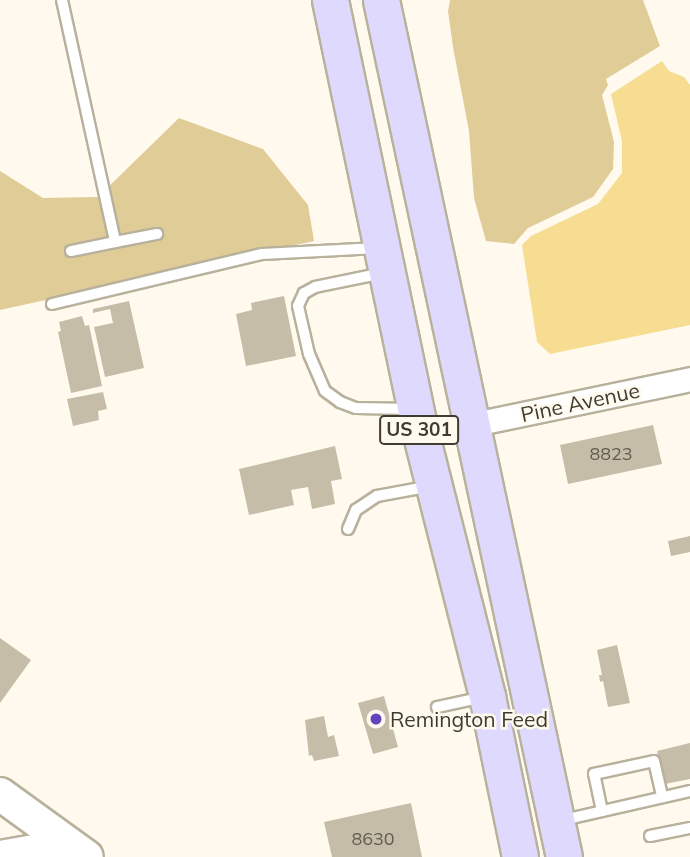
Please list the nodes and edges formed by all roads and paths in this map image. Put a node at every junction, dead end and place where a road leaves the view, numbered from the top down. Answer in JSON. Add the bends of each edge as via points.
{"nodes":[{"id":1,"x":62,"y":0,"type":"edge"},
{"id":2,"x":330,"y":0,"type":"edge"},
{"id":3,"x":381,"y":0,"type":"edge"},
{"id":4,"x":157,"y":234,"type":"dead end"},
{"id":5,"x":115,"y":242,"type":"junction"},
{"id":6,"x":71,"y":251,"type":"dead end"},
{"id":7,"x":384,"y":260,"type":"junction"},
{"id":8,"x":52,"y":304,"type":"dead end"},
{"id":9,"x":395,"y":311,"type":"junction"},
{"id":10,"x":690,"y":379,"type":"edge"},
{"id":11,"x":415,"y":410,"type":"junction"},
{"id":12,"x":470,"y":425,"type":"junction"},
{"id":13,"x":433,"y":485,"type":"junction"},
{"id":14,"x":348,"y":529,"type":"dead end"},
{"id":15,"x":487,"y":696,"type":"junction"},
{"id":16,"x":437,"y":707,"type":"dead end"},
{"id":17,"x":690,"y":791,"type":"edge"},
{"id":18,"x":0,"y":794,"type":"edge"},
{"id":19,"x":662,"y":797,"type":"junction"},
{"id":20,"x":602,"y":811,"type":"junction"},
{"id":21,"x":556,"y":821,"type":"junction"},
{"id":22,"x":690,"y":828,"type":"edge"},
{"id":23,"x":650,"y":836,"type":"dead end"},
{"id":24,"x":77,"y":850,"type":"edge"},
{"id":25,"x":0,"y":855,"type":"edge"},
{"id":26,"x":520,"y":857,"type":"edge"},
{"id":27,"x":564,"y":857,"type":"edge"}],
"edges":[{"from":1,"to":5,"type":"lane"},
{"from":2,"to":7,"type":"main road","number":"US 301"},
{"from":3,"to":12,"type":"main road","number":"US 301"},
{"from":4,"to":5,"type":"lane"},
{"from":5,"to":6,"type":"lane"},
{"from":7,"to":8,"type":"lane","via":[[262,254]]},
{"from":7,"to":9,"type":"main road","number":"US 301"},
{"from":7,"to":11,"type":"lane","via":[[315,287],[304,293],[298,306],[309,354],[325,391],[356,408]]},
{"from":9,"to":11,"type":"main road","number":"US 301"},
{"from":9,"to":12,"type":"main road","via":[[418,331],[441,407],[462,425]]},
{"from":10,"to":12,"type":"street","name":"Pine Avenue"},
{"from":11,"to":13,"type":"main road","number":"US 301"},
{"from":12,"to":21,"type":"main road","number":"US 301"},
{"from":13,"to":14,"type":"lane","via":[[377,496],[356,510]]},
{"from":13,"to":15,"type":"main road","number":"US 301"},
{"from":15,"to":16,"type":"lane"},
{"from":15,"to":26,"type":"main road","number":"US 301"},
{"from":17,"to":19,"type":"lane"},
{"from":18,"to":24,"type":"main road"},
{"from":19,"to":20,"type":"lane"},
{"from":19,"to":20,"type":"lane","via":[[654,761],[594,774]]},
{"from":20,"to":21,"type":"lane"},
{"from":21,"to":27,"type":"main road","number":"US 301"},
{"from":22,"to":23,"type":"lane"},
{"from":24,"to":25,"type":"street"}]}
